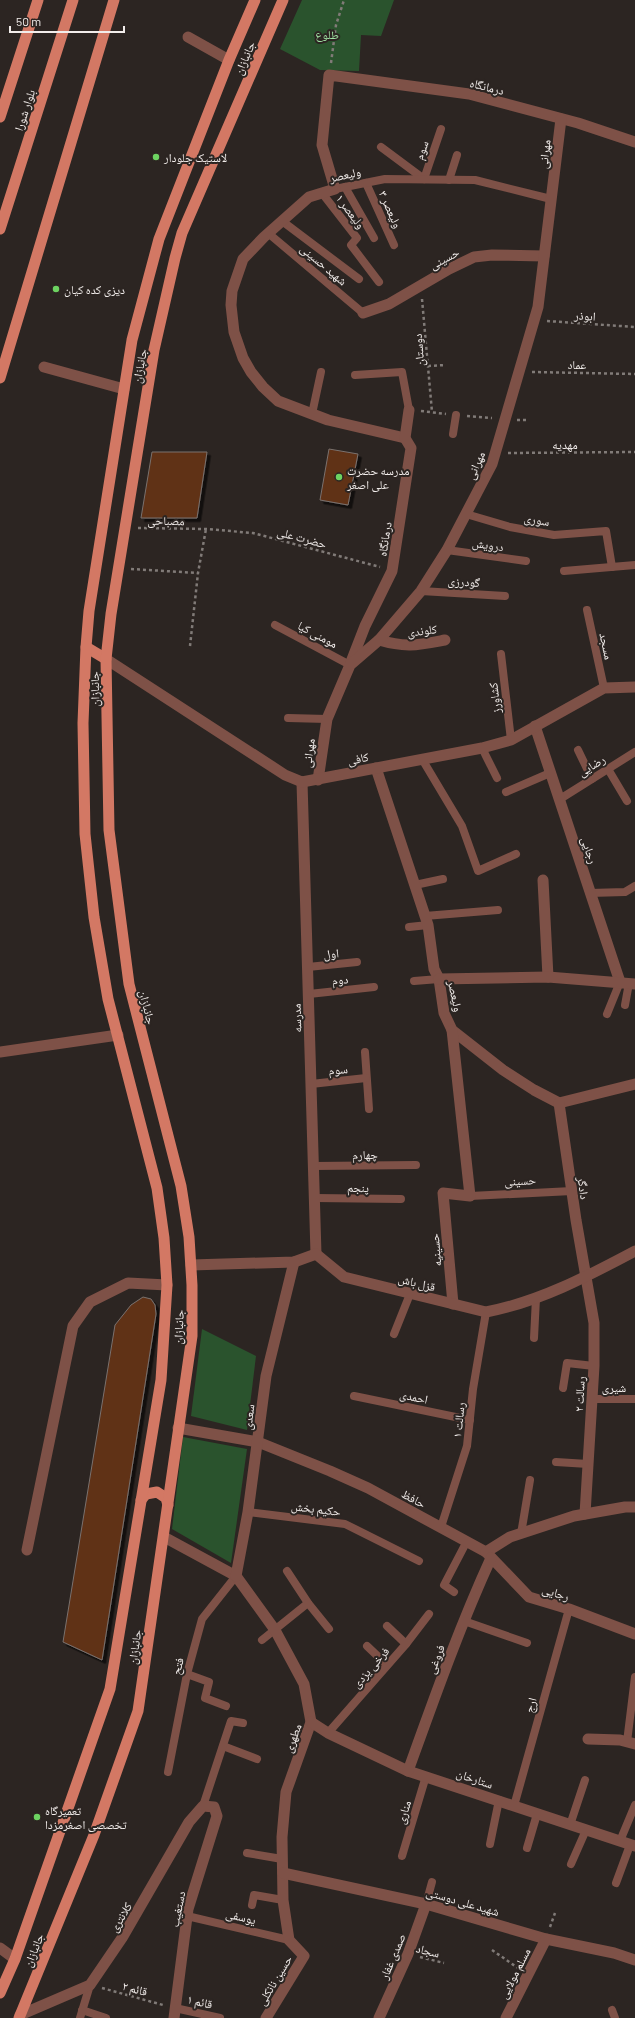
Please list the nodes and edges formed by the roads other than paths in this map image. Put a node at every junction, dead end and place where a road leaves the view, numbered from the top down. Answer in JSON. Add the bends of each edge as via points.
{"nodes":[{"id":1,"x":38,"y":0,"type":"edge"},
{"id":2,"x":73,"y":0,"type":"edge"},
{"id":3,"x":114,"y":0,"type":"edge"},
{"id":4,"x":255,"y":0,"type":"edge"},
{"id":5,"x":283,"y":0,"type":"edge"},
{"id":6,"x":188,"y":37,"type":"dead end"},
{"id":7,"x":230,"y":60,"type":"junction"},
{"id":8,"x":0,"y":117,"type":"edge"},
{"id":9,"x":561,"y":119,"type":"junction"},
{"id":10,"x":441,"y":129,"type":"dead end"},
{"id":11,"x":635,"y":142,"type":"edge"},
{"id":12,"x":381,"y":147,"type":"dead end"},
{"id":13,"x":457,"y":154,"type":"dead end"},
{"id":14,"x":424,"y":179,"type":"junction"},
{"id":15,"x":449,"y":180,"type":"junction"},
{"id":16,"x":366,"y":183,"type":"junction"},
{"id":17,"x":340,"y":188,"type":"junction"},
{"id":18,"x":322,"y":193,"type":"junction"},
{"id":19,"x":551,"y":199,"type":"junction"},
{"id":20,"x":282,"y":221,"type":"junction"},
{"id":21,"x":0,"y":229,"type":"edge"},
{"id":22,"x":268,"y":233,"type":"junction"},
{"id":23,"x":374,"y":238,"type":"dead end"},
{"id":24,"x":394,"y":245,"type":"dead end"},
{"id":25,"x":544,"y":256,"type":"junction"},
{"id":26,"x":359,"y":279,"type":"dead end"},
{"id":27,"x":379,"y":282,"type":"dead end"},
{"id":28,"x":363,"y":314,"type":"joint"},
{"id":29,"x":16,"y":320,"type":"junction"},
{"id":30,"x":0,"y":363,"type":"edge"},
{"id":31,"x":44,"y":368,"type":"dead end"},
{"id":32,"x":322,"y":372,"type":"dead end"},
{"id":33,"x":355,"y":376,"type":"dead end"},
{"id":34,"x":0,"y":378,"type":"edge"},
{"id":35,"x":124,"y":388,"type":"junction"},
{"id":36,"x":409,"y":410,"type":"joint"},
{"id":37,"x":312,"y":414,"type":"junction"},
{"id":38,"x":456,"y":415,"type":"dead end"},
{"id":39,"x":453,"y":434,"type":"dead end"},
{"id":40,"x":405,"y":438,"type":"junction"},
{"id":41,"x":466,"y":514,"type":"junction"},
{"id":42,"x":447,"y":550,"type":"junction"},
{"id":43,"x":526,"y":561,"type":"dead end"},
{"id":44,"x":635,"y":565,"type":"edge"},
{"id":45,"x":612,"y":567,"type":"junction"},
{"id":46,"x":564,"y":571,"type":"dead end"},
{"id":47,"x":421,"y":590,"type":"junction"},
{"id":48,"x":505,"y":596,"type":"dead end"},
{"id":49,"x":587,"y":610,"type":"dead end"},
{"id":50,"x":275,"y":625,"type":"dead end"},
{"id":51,"x":379,"y":640,"type":"junction"},
{"id":52,"x":445,"y":640,"type":"dead end"},
{"id":53,"x":86,"y":648,"type":"junction"},
{"id":54,"x":501,"y":654,"type":"dead end"},
{"id":55,"x":106,"y":658,"type":"junction"},
{"id":56,"x":350,"y":665,"type":"junction"},
{"id":57,"x":635,"y":687,"type":"edge"},
{"id":58,"x":604,"y":688,"type":"junction"},
{"id":59,"x":288,"y":718,"type":"dead end"},
{"id":60,"x":328,"y":719,"type":"junction"},
{"id":61,"x":535,"y":726,"type":"junction"},
{"id":62,"x":511,"y":740,"type":"junction"},
{"id":63,"x":482,"y":748,"type":"junction"},
{"id":64,"x":578,"y":750,"type":"dead end"},
{"id":65,"x":635,"y":752,"type":"edge"},
{"id":66,"x":422,"y":759,"type":"junction"},
{"id":67,"x":376,"y":768,"type":"junction"},
{"id":68,"x":608,"y":769,"type":"junction"},
{"id":69,"x":550,"y":772,"type":"junction"},
{"id":70,"x":497,"y":778,"type":"dead end"},
{"id":71,"x":592,"y":779,"type":"junction"},
{"id":72,"x":318,"y":780,"type":"junction"},
{"id":73,"x":302,"y":782,"type":"junction"},
{"id":74,"x":506,"y":792,"type":"dead end"},
{"id":75,"x":560,"y":799,"type":"junction"},
{"id":76,"x":627,"y":801,"type":"dead end"},
{"id":77,"x":516,"y":854,"type":"dead end"},
{"id":78,"x":443,"y":879,"type":"dead end"},
{"id":79,"x":543,"y":880,"type":"dead end"},
{"id":80,"x":415,"y":885,"type":"junction"},
{"id":81,"x":635,"y":886,"type":"edge"},
{"id":82,"x":590,"y":893,"type":"junction"},
{"id":83,"x":498,"y":910,"type":"dead end"},
{"id":84,"x":427,"y":921,"type":"junction"},
{"id":85,"x":409,"y":927,"type":"dead end"},
{"id":86,"x":357,"y":962,"type":"dead end"},
{"id":87,"x":308,"y":967,"type":"junction"},
{"id":88,"x":548,"y":977,"type":"junction"},
{"id":89,"x":439,"y":979,"type":"junction"},
{"id":90,"x":414,"y":981,"type":"dead end"},
{"id":91,"x":628,"y":983,"type":"edge"},
{"id":92,"x":374,"y":987,"type":"dead end"},
{"id":93,"x":309,"y":994,"type":"junction"},
{"id":94,"x":625,"y":1005,"type":"dead end"},
{"id":95,"x":607,"y":1014,"type":"dead end"},
{"id":96,"x":452,"y":1030,"type":"junction"},
{"id":97,"x":118,"y":1035,"type":"junction"},
{"id":98,"x":0,"y":1052,"type":"edge"},
{"id":99,"x":365,"y":1052,"type":"dead end"},
{"id":100,"x":366,"y":1078,"type":"junction"},
{"id":101,"x":311,"y":1084,"type":"junction"},
{"id":102,"x":635,"y":1084,"type":"edge"},
{"id":103,"x":559,"y":1103,"type":"junction"},
{"id":104,"x":369,"y":1109,"type":"dead end"},
{"id":105,"x":416,"y":1165,"type":"dead end"},
{"id":106,"x":314,"y":1166,"type":"junction"},
{"id":107,"x":572,"y":1190,"type":"junction"},
{"id":108,"x":470,"y":1196,"type":"junction"},
{"id":109,"x":315,"y":1198,"type":"junction"},
{"id":110,"x":401,"y":1199,"type":"dead end"},
{"id":111,"x":635,"y":1251,"type":"edge"},
{"id":112,"x":316,"y":1254,"type":"junction"},
{"id":113,"x":294,"y":1262,"type":"junction"},
{"id":114,"x":191,"y":1265,"type":"junction"},
{"id":115,"x":587,"y":1276,"type":"junction"},
{"id":116,"x":167,"y":1285,"type":"junction"},
{"id":117,"x":410,"y":1294,"type":"junction"},
{"id":118,"x":536,"y":1298,"type":"junction"},
{"id":119,"x":453,"y":1304,"type":"junction"},
{"id":120,"x":486,"y":1312,"type":"junction"},
{"id":121,"x":394,"y":1334,"type":"dead end"},
{"id":122,"x":534,"y":1338,"type":"dead end"},
{"id":123,"x":594,"y":1366,"type":"junction"},
{"id":124,"x":563,"y":1388,"type":"dead end"},
{"id":125,"x":354,"y":1396,"type":"dead end"},
{"id":126,"x":592,"y":1399,"type":"junction"},
{"id":127,"x":635,"y":1399,"type":"edge"},
{"id":128,"x":470,"y":1420,"type":"junction"},
{"id":129,"x":178,"y":1428,"type":"junction"},
{"id":130,"x":258,"y":1442,"type":"junction"},
{"id":131,"x":556,"y":1462,"type":"dead end"},
{"id":132,"x":588,"y":1464,"type":"junction"},
{"id":133,"x":530,"y":1480,"type":"dead end"},
{"id":134,"x":141,"y":1500,"type":"junction"},
{"id":135,"x":168,"y":1505,"type":"junction"},
{"id":136,"x":635,"y":1507,"type":"edge"},
{"id":137,"x":248,"y":1512,"type":"junction"},
{"id":138,"x":585,"y":1514,"type":"junction"},
{"id":139,"x":441,"y":1527,"type":"junction"},
{"id":140,"x":521,"y":1534,"type":"junction"},
{"id":141,"x":164,"y":1537,"type":"junction"},
{"id":142,"x":467,"y":1542,"type":"junction"},
{"id":143,"x":27,"y":1550,"type":"dead end"},
{"id":144,"x":488,"y":1555,"type":"junction"},
{"id":145,"x":419,"y":1561,"type":"dead end"},
{"id":146,"x":286,"y":1571,"type":"dead end"},
{"id":147,"x":236,"y":1576,"type":"junction"},
{"id":148,"x":454,"y":1592,"type":"dead end"},
{"id":149,"x":308,"y":1603,"type":"junction"},
{"id":150,"x":569,"y":1609,"type":"junction"},
{"id":151,"x":429,"y":1614,"type":"dead end"},
{"id":152,"x":464,"y":1621,"type":"junction"},
{"id":153,"x":387,"y":1626,"type":"dead end"},
{"id":154,"x":330,"y":1629,"type":"dead end"},
{"id":155,"x":275,"y":1630,"type":"junction"},
{"id":156,"x":635,"y":1634,"type":"edge"},
{"id":157,"x":262,"y":1640,"type":"dead end"},
{"id":158,"x":526,"y":1643,"type":"dead end"},
{"id":159,"x":406,"y":1644,"type":"junction"},
{"id":160,"x":367,"y":1646,"type":"dead end"},
{"id":161,"x":387,"y":1665,"type":"junction"},
{"id":162,"x":187,"y":1674,"type":"junction"},
{"id":163,"x":635,"y":1677,"type":"edge"},
{"id":164,"x":226,"y":1706,"type":"dead end"},
{"id":165,"x":311,"y":1722,"type":"junction"},
{"id":166,"x":243,"y":1723,"type":"dead end"},
{"id":167,"x":328,"y":1734,"type":"junction"},
{"id":168,"x":588,"y":1739,"type":"dead end"},
{"id":169,"x":631,"y":1743,"type":"edge"},
{"id":170,"x":223,"y":1746,"type":"junction"},
{"id":171,"x":257,"y":1759,"type":"dead end"},
{"id":172,"x":408,"y":1771,"type":"junction"},
{"id":173,"x":168,"y":1772,"type":"dead end"},
{"id":174,"x":426,"y":1776,"type":"junction"},
{"id":175,"x":585,"y":1780,"type":"dead end"},
{"id":176,"x":499,"y":1800,"type":"junction"},
{"id":177,"x":635,"y":1805,"type":"edge"},
{"id":178,"x":514,"y":1806,"type":"junction"},
{"id":179,"x":209,"y":1807,"type":"junction"},
{"id":180,"x":537,"y":1814,"type":"junction"},
{"id":181,"x":570,"y":1825,"type":"junction"},
{"id":182,"x":586,"y":1830,"type":"junction"},
{"id":183,"x":490,"y":1844,"type":"dead end"},
{"id":184,"x":629,"y":1844,"type":"edge"},
{"id":185,"x":527,"y":1848,"type":"dead end"},
{"id":186,"x":247,"y":1853,"type":"dead end"},
{"id":187,"x":402,"y":1856,"type":"dead end"},
{"id":188,"x":282,"y":1859,"type":"junction"},
{"id":189,"x":571,"y":1864,"type":"dead end"},
{"id":190,"x":283,"y":1873,"type":"junction"},
{"id":191,"x":432,"y":1882,"type":"dead end"},
{"id":192,"x":616,"y":1883,"type":"dead end"},
{"id":193,"x":283,"y":1900,"type":"junction"},
{"id":194,"x":426,"y":1904,"type":"junction"},
{"id":195,"x":252,"y":1905,"type":"dead end"},
{"id":196,"x":187,"y":1916,"type":"junction"},
{"id":197,"x":546,"y":1939,"type":"junction"},
{"id":198,"x":289,"y":1940,"type":"junction"},
{"id":199,"x":0,"y":1948,"type":"edge"},
{"id":200,"x":15,"y":1959,"type":"junction"},
{"id":201,"x":635,"y":1960,"type":"edge"},
{"id":202,"x":90,"y":1985,"type":"junction"},
{"id":203,"x":0,"y":1993,"type":"edge"},
{"id":204,"x":612,"y":2010,"type":"dead end"},
{"id":205,"x":175,"y":2013,"type":"edge"},
{"id":206,"x":81,"y":2014,"type":"edge"},
{"id":207,"x":19,"y":2017,"type":"edge"},
{"id":208,"x":106,"y":2018,"type":"edge"},
{"id":209,"x":220,"y":2018,"type":"edge"},
{"id":210,"x":266,"y":2018,"type":"edge"},
{"id":211,"x":379,"y":2018,"type":"edge"},
{"id":212,"x":506,"y":2018,"type":"edge"},
{"id":213,"x":615,"y":2018,"type":"edge"}],
"edges":[{"from":1,"to":8,"type":"main road","name":"بلوار شورا"},
{"from":2,"to":21,"type":"main road","name":"بلوار شورا"},
{"from":3,"to":29,"type":"main road"},
{"from":4,"to":7,"type":"main road","name":"جانبازان"},
{"from":5,"to":55,"type":"main road","name":"جانبازان","via":[[182,234],[175,258],[154,350],[118,568]]},
{"from":6,"to":7,"type":"street"},
{"from":7,"to":35,"type":"main road","name":"جانبازان","via":[[159,239],[132,340]]},
{"from":9,"to":11,"type":"street","name":"درمانگاه"},
{"from":9,"to":17,"type":"street","name":"درمانگاه","via":[[469,94],[329,75],[322,145]]},
{"from":9,"to":19,"type":"street","name":"مهرانی"},
{"from":10,"to":14,"type":"lane","name":"سوم"},
{"from":12,"to":14,"type":"lane"},
{"from":13,"to":15,"type":"lane"},
{"from":14,"to":15,"type":"lane","name":"ولیعصر"},
{"from":14,"to":16,"type":"lane","name":"ولیعصر","via":[[385,179]]},
{"from":15,"to":19,"type":"lane","name":"ولیعصر","via":[[475,180]]},
{"from":16,"to":17,"type":"lane","name":"ولیعصر"},
{"from":16,"to":24,"type":"lane","name":"ولیعصر ۳"},
{"from":17,"to":18,"type":"street","name":"ولیعصر"},
{"from":17,"to":23,"type":"lane"},
{"from":18,"to":20,"type":"street","name":"ولیعصر","via":[[309,198]]},
{"from":18,"to":27,"type":"lane","name":"ولیعصر ۱","via":[[357,238],[351,245]]},
{"from":19,"to":25,"type":"street","name":"مهرانی"},
{"from":20,"to":22,"type":"street","name":"ولیعصر"},
{"from":20,"to":26,"type":"lane"},
{"from":22,"to":28,"type":"lane","name":"شهید حسینی"},
{"from":22,"to":37,"type":"street","name":"ولیعصر","via":[[243,260],[237,275],[231,305],[234,332],[243,358],[263,387],[278,401]]},
{"from":25,"to":28,"type":"street","name":"حسینی","via":[[474,257],[389,304]]},
{"from":25,"to":41,"type":"street","name":"مهرانی","via":[[538,307],[492,464]]},
{"from":29,"to":30,"type":"main road"},
{"from":29,"to":34,"type":"main road"},
{"from":31,"to":35,"type":"street"},
{"from":32,"to":37,"type":"lane"},
{"from":33,"to":36,"type":"lane","via":[[402,372]]},
{"from":35,"to":53,"type":"main road","name":"جانبازان","via":[[89,611]]},
{"from":36,"to":40,"type":"street","name":"درمانگاه"},
{"from":37,"to":40,"type":"street","name":"ولیعصر"},
{"from":38,"to":39,"type":"lane"},
{"from":40,"to":56,"type":"street","name":"درمانگاه","via":[[411,448],[392,571],[365,626]]},
{"from":41,"to":42,"type":"street","name":"مهرانی"},
{"from":41,"to":45,"type":"lane","name":"سوری","via":[[510,527],[554,535],[606,531]]},
{"from":42,"to":43,"type":"lane","name":"درویش"},
{"from":42,"to":47,"type":"street","name":"مهرانی"},
{"from":44,"to":45,"type":"lane"},
{"from":45,"to":46,"type":"lane"},
{"from":47,"to":48,"type":"lane","name":"گودرزی"},
{"from":47,"to":51,"type":"street","name":"مهرانی"},
{"from":49,"to":58,"type":"lane","name":"مسجد"},
{"from":50,"to":56,"type":"lane","name":"مومنی کیا"},
{"from":51,"to":52,"type":"street","name":"کلوندی","via":[[410,646]]},
{"from":51,"to":56,"type":"street","name":"مهرانی"},
{"from":53,"to":55,"type":"main road"},
{"from":53,"to":97,"type":"main road","name":"جانبازان","via":[[83,723],[85,834],[94,917],[108,999]]},
{"from":54,"to":62,"type":"lane","name":"کشاورز"},
{"from":55,"to":73,"type":"street","via":[[285,775]]},
{"from":55,"to":114,"type":"main road","name":"جانبازان","via":[[108,830],[128,984],[181,1186]]},
{"from":56,"to":60,"type":"street","name":"مهرانی"},
{"from":57,"to":58,"type":"street","name":"کافی"},
{"from":58,"to":61,"type":"street","name":"کافی"},
{"from":59,"to":60,"type":"lane"},
{"from":60,"to":72,"type":"street","name":"مهرانی"},
{"from":61,"to":62,"type":"street","name":"کافی"},
{"from":61,"to":69,"type":"street","name":"رجایی"},
{"from":62,"to":63,"type":"street","name":"کافی"},
{"from":63,"to":66,"type":"street","name":"کافی"},
{"from":63,"to":70,"type":"lane"},
{"from":64,"to":71,"type":"lane"},
{"from":65,"to":68,"type":"lane","name":"رضایی"},
{"from":66,"to":67,"type":"street","name":"کافی"},
{"from":66,"to":77,"type":"lane","via":[[462,826],[478,871]]},
{"from":67,"to":72,"type":"street","name":"کافی"},
{"from":67,"to":80,"type":"street","name":"ولیعصر"},
{"from":68,"to":71,"type":"lane","name":"رضایی"},
{"from":68,"to":76,"type":"lane"},
{"from":69,"to":74,"type":"lane"},
{"from":69,"to":75,"type":"street","name":"رجایی"},
{"from":71,"to":75,"type":"lane","name":"رضایی"},
{"from":72,"to":73,"type":"street","name":"کافی"},
{"from":73,"to":87,"type":"street","name":"مدرسه"},
{"from":75,"to":82,"type":"street","name":"رجایی"},
{"from":78,"to":80,"type":"lane"},
{"from":79,"to":88,"type":"street"},
{"from":80,"to":84,"type":"street","name":"ولیعصر"},
{"from":81,"to":82,"type":"lane","via":[[626,892]]},
{"from":82,"to":91,"type":"street","name":"رجایی"},
{"from":83,"to":84,"type":"lane"},
{"from":84,"to":85,"type":"lane"},
{"from":84,"to":89,"type":"street","name":"ولیعصر","via":[[434,969]]},
{"from":86,"to":87,"type":"lane","name":"اول"},
{"from":87,"to":93,"type":"street","name":"مدرسه"},
{"from":88,"to":89,"type":"street"},
{"from":88,"to":91,"type":"street"},
{"from":89,"to":90,"type":"lane"},
{"from":89,"to":96,"type":"street","name":"ولیعصر","via":[[444,1012]]},
{"from":91,"to":94,"type":"lane"},
{"from":91,"to":95,"type":"lane"},
{"from":92,"to":93,"type":"lane","name":"دوم"},
{"from":93,"to":101,"type":"street","name":"مدرسه"},
{"from":96,"to":103,"type":"street","name":"ولیعصر","via":[[503,1070]]},
{"from":96,"to":108,"type":"street"},
{"from":97,"to":98,"type":"street"},
{"from":97,"to":116,"type":"main road","name":"جانبازان","via":[[157,1188]]},
{"from":99,"to":100,"type":"lane"},
{"from":100,"to":101,"type":"lane","name":"سوم"},
{"from":100,"to":104,"type":"lane"},
{"from":101,"to":106,"type":"street","name":"مدرسه"},
{"from":102,"to":103,"type":"street"},
{"from":103,"to":107,"type":"street","name":"دادگر"},
{"from":105,"to":106,"type":"lane","name":"چهارم"},
{"from":106,"to":109,"type":"street","name":"مدرسه"},
{"from":107,"to":108,"type":"lane","name":"حسینی"},
{"from":107,"to":115,"type":"street","name":"دادگر"},
{"from":108,"to":119,"type":"street","name":"حسینیه","via":[[443,1193]]},
{"from":109,"to":110,"type":"lane","name":"پنجم"},
{"from":109,"to":112,"type":"street","name":"مدرسه"},
{"from":111,"to":115,"type":"street","name":"قزل باش"},
{"from":112,"to":113,"type":"street"},
{"from":112,"to":117,"type":"street","name":"قزل باش","via":[[344,1277]]},
{"from":113,"to":114,"type":"street"},
{"from":113,"to":130,"type":"street","name":"سعدی","via":[[266,1376]]},
{"from":114,"to":129,"type":"main road","name":"جانبازان","via":[[192,1336]]},
{"from":115,"to":118,"type":"street","name":"قزل باش"},
{"from":115,"to":123,"type":"street","name":"رسالت ۲","via":[[594,1323]]},
{"from":116,"to":134,"type":"main road","name":"جانبازان","via":[[161,1380]]},
{"from":116,"to":143,"type":"street","via":[[128,1282],[90,1302],[73,1326]]},
{"from":117,"to":119,"type":"street","name":"قزل باش"},
{"from":117,"to":121,"type":"lane"},
{"from":118,"to":120,"type":"street","name":"قزل باش","via":[[510,1308]]},
{"from":118,"to":122,"type":"lane"},
{"from":119,"to":120,"type":"street","name":"قزل باش"},
{"from":120,"to":128,"type":"lane","name":"رسالت ۱"},
{"from":123,"to":124,"type":"lane","via":[[567,1363]]},
{"from":123,"to":126,"type":"street","name":"رسالت ۲"},
{"from":125,"to":128,"type":"lane","name":"احمدی"},
{"from":126,"to":127,"type":"lane","name":"شیری"},
{"from":126,"to":132,"type":"street","name":"رسالت ۲"},
{"from":128,"to":139,"type":"lane","name":"رسالت ۱","via":[[467,1446]]},
{"from":129,"to":130,"type":"street","name":"حافظ"},
{"from":129,"to":135,"type":"main road","name":"جانبازان"},
{"from":130,"to":137,"type":"street","name":"سعدی"},
{"from":130,"to":139,"type":"street","name":"حافظ","via":[[368,1488]]},
{"from":131,"to":132,"type":"lane"},
{"from":132,"to":138,"type":"street","name":"رسالت ۲"},
{"from":133,"to":140,"type":"lane"},
{"from":134,"to":135,"type":"main road","via":[[149,1492],[157,1492],[166,1498]]},
{"from":134,"to":200,"type":"main road","name":"جانبازان","via":[[110,1689]]},
{"from":135,"to":141,"type":"main road","name":"جانبازان"},
{"from":136,"to":138,"type":"street"},
{"from":137,"to":145,"type":"lane","name":"حکیم بخش","via":[[346,1524]]},
{"from":137,"to":147,"type":"street","name":"سعدی"},
{"from":138,"to":140,"type":"street"},
{"from":139,"to":142,"type":"street","name":"حافظ"},
{"from":140,"to":144,"type":"street","via":[[510,1538]]},
{"from":141,"to":147,"type":"street","name":"مطهری"},
{"from":141,"to":207,"type":"main road","name":"جانبازان","via":[[138,1711],[94,1835]]},
{"from":142,"to":144,"type":"street","name":"حافظ"},
{"from":142,"to":148,"type":"lane","via":[[444,1585]]},
{"from":144,"to":150,"type":"street","name":"رجایی","via":[[529,1597]]},
{"from":144,"to":152,"type":"street","name":"فروغی"},
{"from":146,"to":149,"type":"lane"},
{"from":147,"to":155,"type":"street","name":"مطهری"},
{"from":147,"to":162,"type":"lane","name":"فتح","via":[[202,1619]]},
{"from":149,"to":154,"type":"lane"},
{"from":149,"to":155,"type":"lane"},
{"from":150,"to":156,"type":"street","name":"رجایی"},
{"from":150,"to":178,"type":"lane","name":"ارج"},
{"from":151,"to":159,"type":"lane","name":"فرخی یزدی"},
{"from":152,"to":158,"type":"lane"},
{"from":152,"to":172,"type":"street","name":"فروغی"},
{"from":153,"to":159,"type":"lane"},
{"from":155,"to":157,"type":"lane"},
{"from":155,"to":165,"type":"street","name":"مطهری","via":[[304,1684]]},
{"from":159,"to":161,"type":"lane","name":"فرخی یزدی"},
{"from":160,"to":161,"type":"lane"},
{"from":161,"to":167,"type":"lane","name":"فرخی یزدی"},
{"from":162,"to":164,"type":"lane","via":[[209,1682],[205,1698]]},
{"from":162,"to":173,"type":"lane","name":"فتح"},
{"from":163,"to":169,"type":"lane"},
{"from":165,"to":167,"type":"street","name":"ستارخان"},
{"from":165,"to":188,"type":"street","name":"مطهری","via":[[286,1792]]},
{"from":166,"to":170,"type":"lane","via":[[231,1721]]},
{"from":167,"to":172,"type":"street","name":"ستارخان"},
{"from":168,"to":169,"type":"street"},
{"from":170,"to":171,"type":"lane"},
{"from":170,"to":179,"type":"lane"},
{"from":172,"to":174,"type":"street","name":"ستارخان"},
{"from":174,"to":176,"type":"street","name":"ستارخان"},
{"from":174,"to":187,"type":"lane","name":"مناری"},
{"from":175,"to":181,"type":"lane"},
{"from":176,"to":178,"type":"street","name":"ستارخان"},
{"from":176,"to":183,"type":"lane"},
{"from":177,"to":184,"type":"lane"},
{"from":178,"to":180,"type":"street","name":"ستارخان"},
{"from":179,"to":196,"type":"street","name":"دستغیب","via":[[216,1816]]},
{"from":179,"to":202,"type":"street","name":"کلانتری","via":[[189,1822],[122,1938]]},
{"from":180,"to":181,"type":"street","name":"ستارخان"},
{"from":180,"to":185,"type":"lane"},
{"from":181,"to":182,"type":"street","name":"ستارخان"},
{"from":182,"to":184,"type":"street","name":"ستارخان"},
{"from":182,"to":189,"type":"lane"},
{"from":184,"to":192,"type":"lane"},
{"from":186,"to":188,"type":"lane"},
{"from":188,"to":190,"type":"street","name":"مطهری"},
{"from":190,"to":193,"type":"street","name":"مطهری"},
{"from":190,"to":194,"type":"street","name":"شهید علی دوستی"},
{"from":191,"to":194,"type":"lane"},
{"from":193,"to":195,"type":"lane","via":[[254,1894]]},
{"from":193,"to":198,"type":"street","name":"مطهری"},
{"from":194,"to":197,"type":"street","name":"شهید علی دوستی"},
{"from":194,"to":211,"type":"street","name":"صمدی غفار","via":[[408,1954]]},
{"from":196,"to":198,"type":"lane","name":"یوسفی"},
{"from":196,"to":205,"type":"street","name":"دستغیب"},
{"from":197,"to":201,"type":"street","name":"شهید علی دوستی"},
{"from":197,"to":212,"type":"street","name":"مسلم مولایی"},
{"from":198,"to":210,"type":"street","name":"حسین نانکلی","via":[[304,1956]]},
{"from":199,"to":200,"type":"street"},
{"from":200,"to":203,"type":"main road","name":"جانبازان"},
{"from":202,"to":206,"type":"lane"},
{"from":202,"to":207,"type":"street"},
{"from":204,"to":213,"type":"lane"},
{"from":205,"to":209,"type":"lane","name":"قائم ۱"},
{"from":206,"to":208,"type":"lane"}]}
